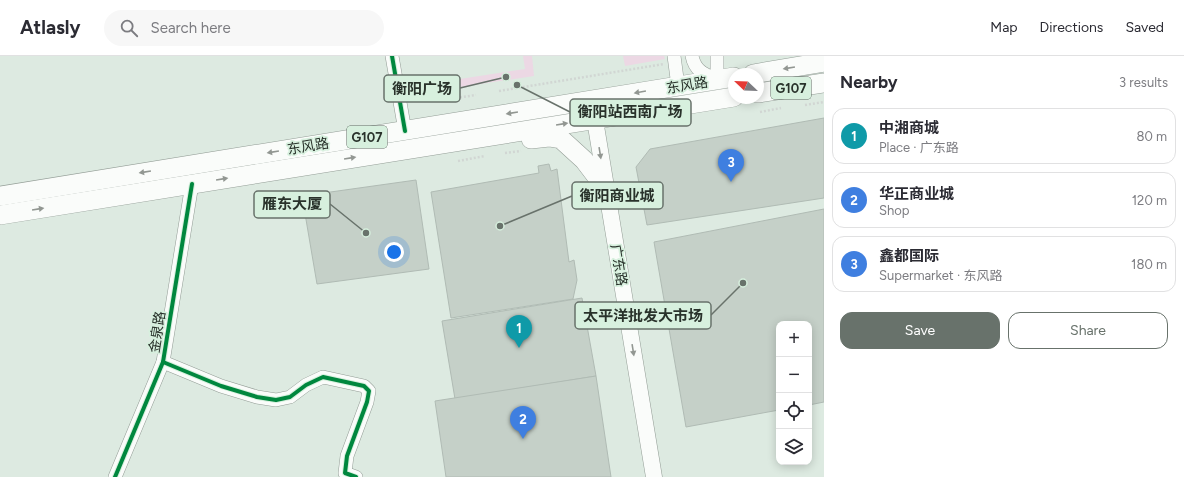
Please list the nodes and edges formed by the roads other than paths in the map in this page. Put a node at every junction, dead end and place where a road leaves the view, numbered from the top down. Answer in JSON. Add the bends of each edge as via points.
{"nodes":[{"id":1,"x":392,"y":56,"type":"edge"},
{"id":2,"x":692,"y":56,"type":"edge"},
{"id":3,"x":717,"y":56,"type":"edge"},
{"id":4,"x":674,"y":59,"type":"edge"},
{"id":5,"x":824,"y":62,"type":"edge"},
{"id":6,"x":764,"y":72,"type":"edge"},
{"id":7,"x":726,"y":79,"type":"edge"},
{"id":8,"x":824,"y":83,"type":"edge"},
{"id":9,"x":678,"y":86,"type":"junction"},
{"id":10,"x":728,"y":98,"type":"edge"},
{"id":11,"x":764,"y":101,"type":"edge"},
{"id":12,"x":593,"y":110,"type":"junction"},
{"id":13,"x":405,"y":130,"type":"junction"},
{"id":14,"x":405,"y":150,"type":"junction"},
{"id":15,"x":192,"y":184,"type":"junction"},
{"id":16,"x":606,"y":190,"type":"junction"},
{"id":17,"x":0,"y":196,"type":"edge"},
{"id":18,"x":0,"y":215,"type":"edge"},
{"id":19,"x":163,"y":362,"type":"junction"},
{"id":20,"x":116,"y":477,"type":"edge"},
{"id":21,"x":356,"y":477,"type":"edge"},
{"id":22,"x":654,"y":477,"type":"edge"}],
"edges":[{"from":1,"to":13,"type":"street"},
{"from":2,"to":7,"type":"street","via":[[693,63],[701,73]]},
{"from":3,"to":7,"type":"street"},
{"from":4,"to":9,"type":"street"},
{"from":5,"to":6,"type":"highway","number":"G107","one_way":true},
{"from":7,"to":9,"type":"highway","name":"东风路","number":"G107"},
{"from":8,"to":11,"type":"highway","number":"G107"},
{"from":9,"to":12,"type":"highway","name":"东风路","number":"G107","one_way":true},
{"from":10,"to":12,"type":"highway","name":"东风路","number":"G107"},
{"from":12,"to":13,"type":"highway","name":"东风路","number":"G107","one_way":true},
{"from":14,"to":12,"type":"highway","name":"东风路","number":"G107","one_way":true},
{"from":12,"to":16,"type":"main road","name":"广东路","one_way":true},
{"from":13,"to":17,"type":"highway","name":"东风路","number":"G107","one_way":true},
{"from":15,"to":14,"type":"highway","name":"东风路","number":"G107","one_way":true},
{"from":14,"to":16,"type":"highway","via":[[479,145],[549,136],[561,140],[584,160]]},
{"from":18,"to":15,"type":"highway","name":"东风路","number":"G107","one_way":true},
{"from":15,"to":19,"type":"street","name":"金泉路"},
{"from":16,"to":22,"type":"main road","name":"广东路","one_way":true},
{"from":19,"to":20,"type":"street","name":"金泉路"},
{"from":19,"to":21,"type":"street","via":[[258,398],[276,400],[290,397],[323,377],[364,386],[369,391],[367,402],[347,456],[345,473]]}]}
